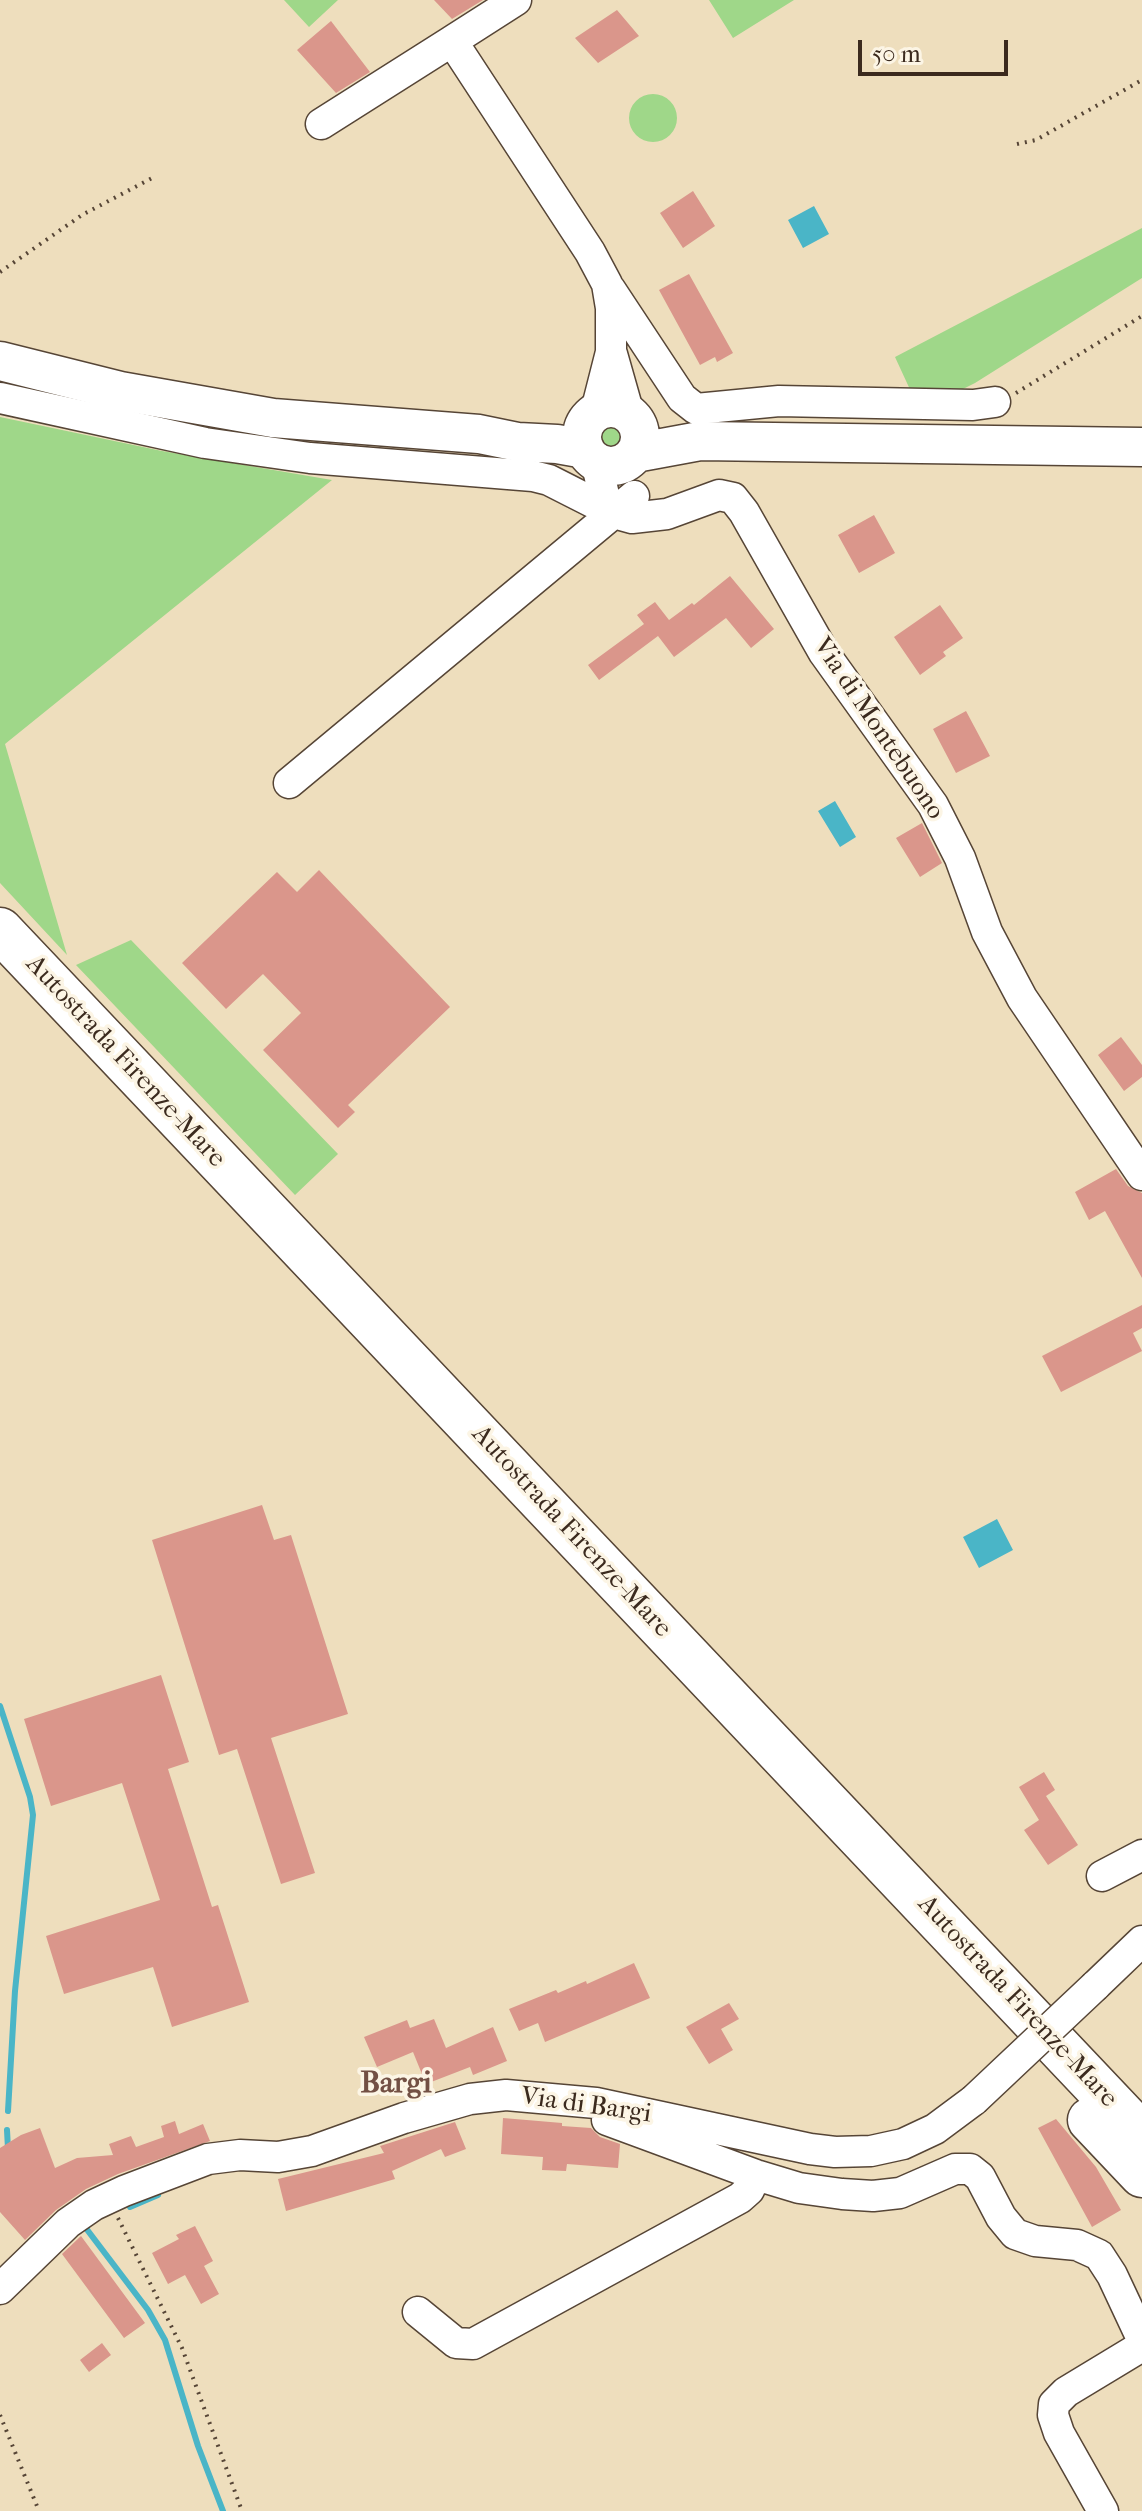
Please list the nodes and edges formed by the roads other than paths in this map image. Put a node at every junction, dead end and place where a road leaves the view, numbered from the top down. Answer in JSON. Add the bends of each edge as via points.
{"nodes":[{"id":1,"x":516,"y":0,"type":"edge"},
{"id":2,"x":452,"y":41,"type":"junction"},
{"id":3,"x":321,"y":124,"type":"dead end"},
{"id":4,"x":607,"y":284,"type":"junction"},
{"id":5,"x":0,"y":361,"type":"edge"},
{"id":6,"x":0,"y":398,"type":"edge"},
{"id":7,"x":995,"y":402,"type":"road end"},
{"id":8,"x":1142,"y":447,"type":"edge"},
{"id":9,"x":612,"y":453,"type":"junction"},
{"id":10,"x":289,"y":783,"type":"dead end"},
{"id":11,"x":0,"y":930,"type":"edge"},
{"id":12,"x":0,"y":973,"type":"edge"},
{"id":13,"x":1142,"y":1175,"type":"edge"},
{"id":14,"x":1142,"y":1855,"type":"edge"},
{"id":15,"x":1102,"y":1876,"type":"dead end"},
{"id":16,"x":1142,"y":1941,"type":"edge"},
{"id":17,"x":561,"y":2099,"type":"junction"},
{"id":18,"x":1142,"y":2135,"type":"edge"},
{"id":19,"x":756,"y":2175,"type":"junction"},
{"id":20,"x":1142,"y":2175,"type":"edge"},
{"id":21,"x":0,"y":2289,"type":"edge"},
{"id":22,"x":418,"y":2312,"type":"dead end"},
{"id":23,"x":1142,"y":2339,"type":"edge"},
{"id":24,"x":1142,"y":2346,"type":"edge"},
{"id":25,"x":1103,"y":2511,"type":"edge"}],
"edges":[{"from":1,"to":2,"type":"street"},
{"from":2,"to":3,"type":"street"},
{"from":2,"to":4,"type":"street"},
{"from":4,"to":7,"type":"street","via":[[682,398],[696,409],[779,401]]},
{"from":4,"to":9,"type":"street"},
{"from":5,"to":9,"type":"main road","via":[[120,391],[273,418],[479,434]]},
{"from":6,"to":9,"type":"street","via":[[205,443],[338,461],[526,475],[572,492]]},
{"from":8,"to":9,"type":"main road","via":[[700,441]]},
{"from":9,"to":10,"type":"street"},
{"from":9,"to":13,"type":"street","name":"Via di Montebuono","via":[[657,516],[719,495],[739,504],[824,653],[940,817],[987,932],[1022,998]]},
{"from":11,"to":18,"type":"highway","name":"Autostrada Firenze-Mare"},
{"from":12,"to":20,"type":"highway","name":"Autostrada Firenze-Mare"},
{"from":14,"to":15,"type":"street"},
{"from":16,"to":17,"type":"street","name":"Via di Bargi","bridge":true,"via":[[974,2100],[935,2129],[903,2144],[835,2152]]},
{"from":17,"to":19,"type":"street"},
{"from":17,"to":21,"type":"street","name":"Via di Bargi","via":[[470,2099],[312,2151],[208,2159],[88,2210]]},
{"from":19,"to":22,"type":"street","via":[[740,2198],[473,2344],[456,2343]]},
{"from":19,"to":23,"type":"street","via":[[799,2188],[873,2196],[900,2193],[955,2169],[970,2169],[1015,2234],[1077,2245],[1099,2255]]},
{"from":24,"to":25,"type":"street","via":[[1054,2404],[1059,2433]]}]}
